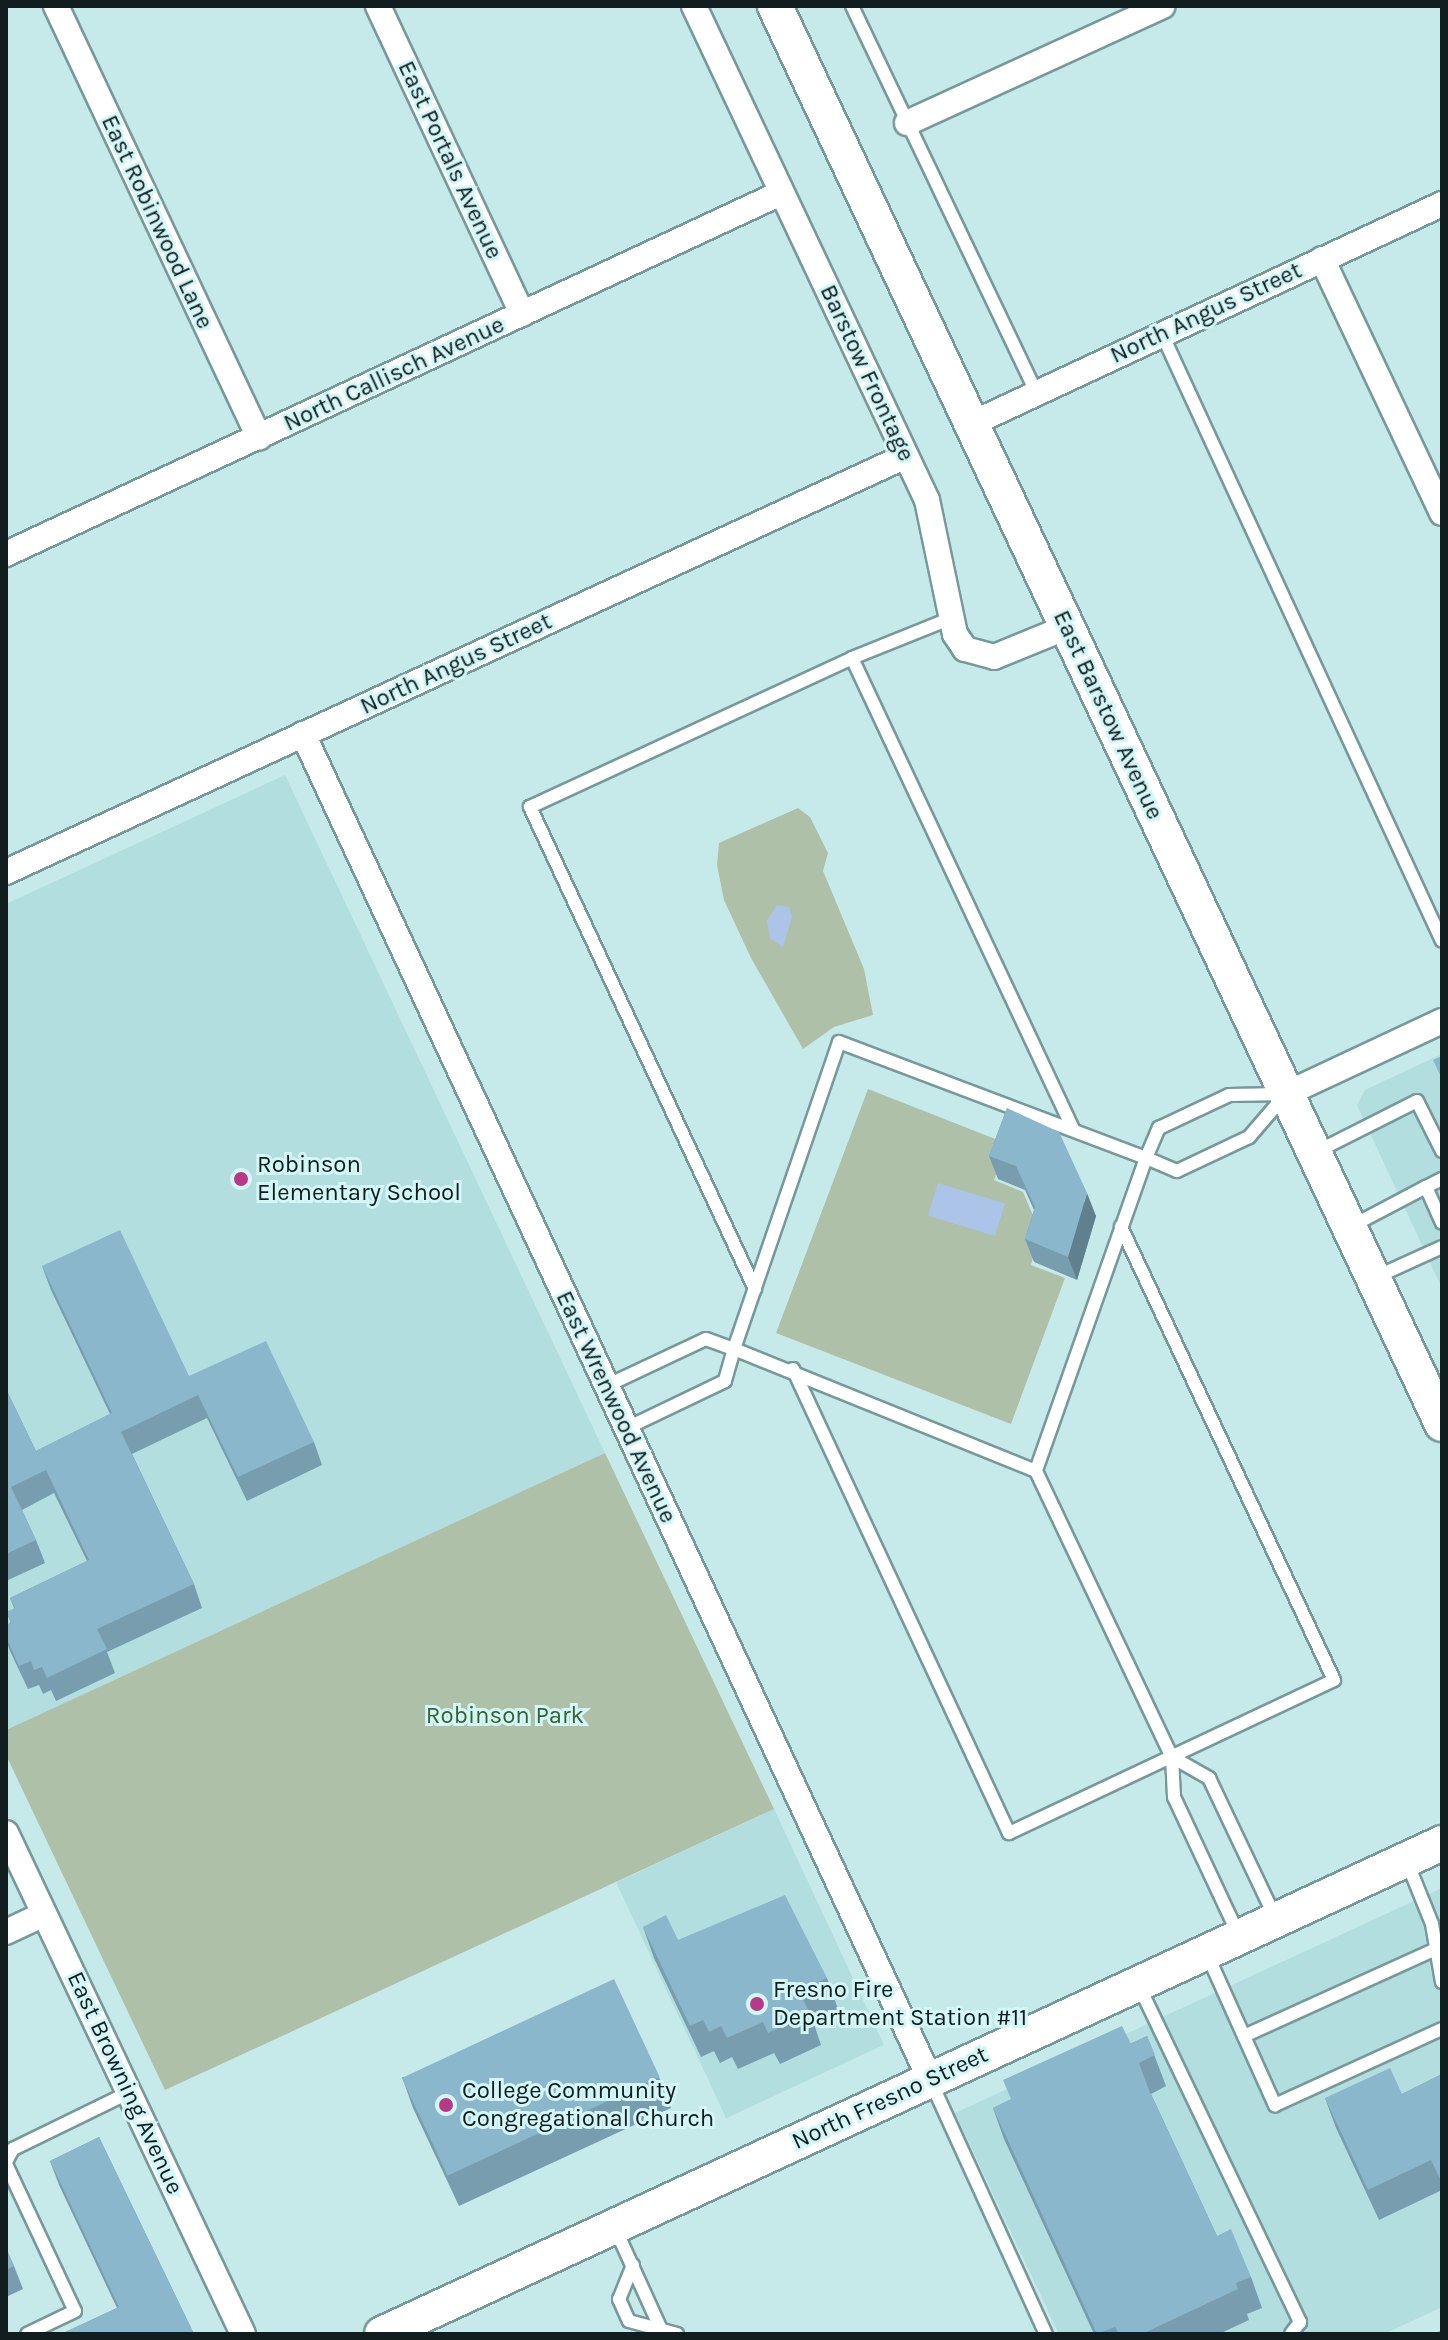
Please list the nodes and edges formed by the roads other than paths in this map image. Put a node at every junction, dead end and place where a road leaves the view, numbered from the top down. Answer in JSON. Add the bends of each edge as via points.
{"nodes":[{"id":1,"x":56,"y":6,"type":"edge"},
{"id":2,"x":378,"y":6,"type":"edge"},
{"id":3,"x":694,"y":6,"type":"edge"},
{"id":4,"x":775,"y":6,"type":"edge"},
{"id":5,"x":852,"y":6,"type":"edge"},
{"id":6,"x":1162,"y":6,"type":"edge"},
{"id":7,"x":907,"y":123,"type":"junction"},
{"id":8,"x":781,"y":193,"type":"junction"},
{"id":9,"x":1442,"y":204,"type":"edge"},
{"id":10,"x":1322,"y":259,"type":"junction"},
{"id":11,"x":522,"y":314,"type":"junction"},
{"id":12,"x":1162,"y":333,"type":"junction"},
{"id":13,"x":1037,"y":393,"type":"junction"},
{"id":14,"x":971,"y":424,"type":"junction"},
{"id":15,"x":259,"y":438,"type":"junction"},
{"id":16,"x":906,"y":456,"type":"junction"},
{"id":17,"x":1442,"y":513,"type":"edge"},
{"id":18,"x":6,"y":554,"type":"edge"},
{"id":19,"x":949,"y":619,"type":"junction"},
{"id":20,"x":1067,"y":627,"type":"junction"},
{"id":21,"x":852,"y":658,"type":"junction"},
{"id":22,"x":303,"y":734,"type":"junction"},
{"id":23,"x":6,"y":872,"type":"edge"},
{"id":24,"x":1442,"y":941,"type":"edge"},
{"id":25,"x":1442,"y":1021,"type":"edge"},
{"id":26,"x":1286,"y":1094,"type":"junction"},
{"id":27,"x":1073,"y":1129,"type":"junction"},
{"id":28,"x":1442,"y":1151,"type":"edge"},
{"id":29,"x":1314,"y":1153,"type":"junction"},
{"id":30,"x":1146,"y":1158,"type":"junction"},
{"id":31,"x":1442,"y":1179,"type":"edge"},
{"id":32,"x":1426,"y":1187,"type":"junction"},
{"id":33,"x":1442,"y":1223,"type":"edge"},
{"id":34,"x":1121,"y":1227,"type":"junction"},
{"id":35,"x":1349,"y":1228,"type":"junction"},
{"id":36,"x":1442,"y":1247,"type":"edge"},
{"id":37,"x":1373,"y":1278,"type":"junction"},
{"id":38,"x":755,"y":1289,"type":"junction"},
{"id":39,"x":734,"y":1349,"type":"junction"},
{"id":40,"x":793,"y":1369,"type":"junction"},
{"id":41,"x":606,"y":1386,"type":"junction"},
{"id":42,"x":1442,"y":1424,"type":"edge"},
{"id":43,"x":627,"y":1428,"type":"junction"},
{"id":44,"x":1036,"y":1471,"type":"junction"},
{"id":45,"x":1172,"y":1757,"type":"junction"},
{"id":46,"x":6,"y":1833,"type":"edge"},
{"id":47,"x":1442,"y":1843,"type":"edge"},
{"id":48,"x":1406,"y":1859,"type":"junction"},
{"id":49,"x":44,"y":1914,"type":"junction"},
{"id":50,"x":1275,"y":1919,"type":"junction"},
{"id":51,"x":6,"y":1932,"type":"edge"},
{"id":52,"x":1239,"y":1936,"type":"junction"},
{"id":53,"x":1436,"y":1949,"type":"junction"},
{"id":54,"x":1206,"y":1951,"type":"junction"},
{"id":55,"x":1442,"y":1982,"type":"edge"},
{"id":56,"x":1137,"y":1983,"type":"junction"},
{"id":57,"x":1442,"y":2029,"type":"edge"},
{"id":58,"x":1244,"y":2036,"type":"junction"},
{"id":59,"x":930,"y":2079,"type":"junction"},
{"id":60,"x":131,"y":2092,"type":"junction"},
{"id":61,"x":6,"y":2163,"type":"edge"},
{"id":62,"x":615,"y":2227,"type":"junction"},
{"id":63,"x":633,"y":2265,"type":"junction"},
{"id":64,"x":663,"y":2332,"type":"edge"},
{"id":65,"x":27,"y":2334,"type":"edge"},
{"id":66,"x":243,"y":2334,"type":"edge"},
{"id":67,"x":382,"y":2334,"type":"edge"},
{"id":68,"x":677,"y":2334,"type":"edge"},
{"id":69,"x":1046,"y":2334,"type":"edge"},
{"id":70,"x":1291,"y":2334,"type":"edge"}],
"edges":[{"from":1,"to":15,"type":"street","name":"East Robinwood Lane"},
{"from":2,"to":11,"type":"street","name":"East Portals Avenue"},
{"from":3,"to":8,"type":"street","name":"Barstow Frontage"},
{"from":4,"to":14,"type":"main road","name":"East Barstow Avenue"},
{"from":5,"to":7,"type":"lane"},
{"from":6,"to":7,"type":"street"},
{"from":7,"to":13,"type":"lane"},
{"from":8,"to":11,"type":"street","name":"North Callisch Avenue"},
{"from":8,"to":16,"type":"street","name":"Barstow Frontage"},
{"from":9,"to":10,"type":"street","name":"North Angus Street"},
{"from":10,"to":12,"type":"street","name":"North Angus Street"},
{"from":10,"to":17,"type":"street"},
{"from":11,"to":15,"type":"street","name":"North Callisch Avenue"},
{"from":12,"to":13,"type":"street","name":"North Angus Street"},
{"from":12,"to":24,"type":"lane"},
{"from":13,"to":14,"type":"street","name":"North Angus Street"},
{"from":14,"to":20,"type":"main road","name":"East Barstow Avenue"},
{"from":15,"to":18,"type":"street","name":"North Callisch Avenue"},
{"from":16,"to":19,"type":"street","name":"Barstow Frontage","via":[[934,520]]},
{"from":16,"to":22,"type":"street","name":"North Angus Street"},
{"from":19,"to":20,"type":"street","name":"Barstow Frontage","via":[[965,649],[994,657]]},
{"from":19,"to":21,"type":"lane"},
{"from":20,"to":26,"type":"main road","name":"East Barstow Avenue"},
{"from":21,"to":27,"type":"lane"},
{"from":21,"to":38,"type":"lane","via":[[530,807]]},
{"from":22,"to":23,"type":"street","name":"North Angus Street"},
{"from":22,"to":41,"type":"street","name":"East Wrenwood Avenue"},
{"from":25,"to":26,"type":"street"},
{"from":26,"to":29,"type":"main road","name":"East Barstow Avenue"},
{"from":26,"to":30,"type":"lane","via":[[1229,1095],[1159,1128]]},
{"from":26,"to":30,"type":"lane","via":[[1249,1137],[1177,1171]]},
{"from":27,"to":30,"type":"lane"},
{"from":27,"to":38,"type":"lane","via":[[839,1042]]},
{"from":28,"to":29,"type":"lane","via":[[1417,1101]]},
{"from":29,"to":35,"type":"main road","name":"East Barstow Avenue"},
{"from":30,"to":34,"type":"lane"},
{"from":31,"to":32,"type":"lane"},
{"from":32,"to":33,"type":"lane"},
{"from":32,"to":35,"type":"lane"},
{"from":34,"to":44,"type":"lane"},
{"from":34,"to":45,"type":"lane","via":[[1334,1680]]},
{"from":35,"to":37,"type":"main road","name":"East Barstow Avenue"},
{"from":36,"to":37,"type":"lane"},
{"from":37,"to":42,"type":"main road","name":"East Barstow Avenue"},
{"from":38,"to":39,"type":"lane"},
{"from":39,"to":40,"type":"lane"},
{"from":39,"to":41,"type":"lane","via":[[706,1339]]},
{"from":39,"to":43,"type":"lane","via":[[725,1381]]},
{"from":40,"to":44,"type":"lane"},
{"from":40,"to":45,"type":"lane","via":[[1009,1833]]},
{"from":41,"to":43,"type":"street","name":"East Wrenwood Avenue"},
{"from":43,"to":59,"type":"street","name":"East Wrenwood Avenue"},
{"from":44,"to":45,"type":"lane"},
{"from":45,"to":50,"type":"lane","via":[[1209,1778]]},
{"from":45,"to":52,"type":"lane","via":[[1174,1797]]},
{"from":46,"to":49,"type":"street","name":"East Browning Avenue"},
{"from":47,"to":48,"type":"main road","name":"North Fresno Street"},
{"from":48,"to":50,"type":"main road","name":"North Fresno Street"},
{"from":48,"to":53,"type":"lane","via":[[1432,1924]]},
{"from":49,"to":51,"type":"street"},
{"from":49,"to":60,"type":"street","name":"East Browning Avenue"},
{"from":50,"to":52,"type":"main road","name":"North Fresno Street"},
{"from":52,"to":54,"type":"main road","name":"North Fresno Street"},
{"from":53,"to":55,"type":"lane"},
{"from":53,"to":58,"type":"lane"},
{"from":54,"to":56,"type":"main road","name":"North Fresno Street"},
{"from":54,"to":58,"type":"lane"},
{"from":56,"to":59,"type":"main road","name":"North Fresno Street"},
{"from":56,"to":70,"type":"lane","via":[[1300,2322]]},
{"from":57,"to":58,"type":"lane","via":[[1275,2105]]},
{"from":59,"to":62,"type":"main road","name":"North Fresno Street"},
{"from":59,"to":69,"type":"lane"},
{"from":60,"to":61,"type":"lane","via":[[13,2149]]},
{"from":60,"to":66,"type":"street","name":"East Browning Avenue"},
{"from":61,"to":65,"type":"lane","via":[[75,2311]]},
{"from":62,"to":63,"type":"lane"},
{"from":62,"to":67,"type":"main road","name":"North Fresno Street"},
{"from":63,"to":64,"type":"lane"},
{"from":63,"to":64,"type":"lane","via":[[619,2299],[629,2321]]},
{"from":64,"to":68,"type":"lane"}]}
